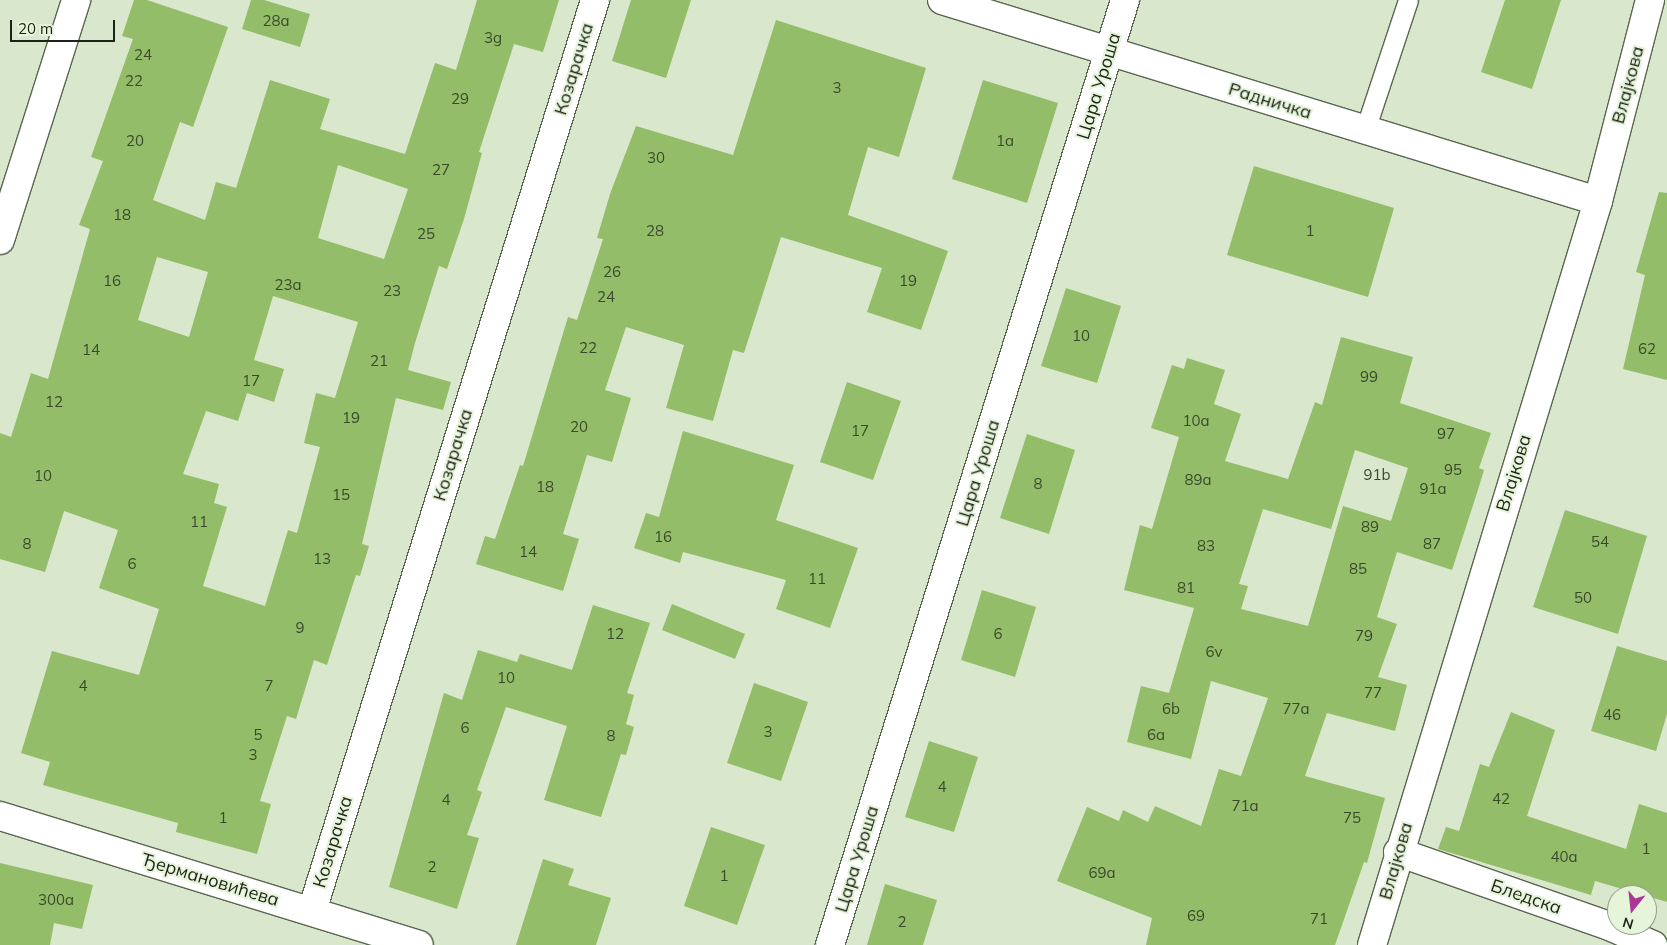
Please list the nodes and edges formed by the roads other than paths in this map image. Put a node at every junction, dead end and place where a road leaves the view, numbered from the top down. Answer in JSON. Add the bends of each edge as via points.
{"nodes":[{"id":1,"x":76,"y":0,"type":"edge"},
{"id":2,"x":595,"y":0,"type":"edge"},
{"id":3,"x":942,"y":0,"type":"edge"},
{"id":4,"x":1125,"y":0,"type":"edge"},
{"id":5,"x":1408,"y":0,"type":"edge"},
{"id":6,"x":1650,"y":0,"type":"edge"},
{"id":7,"x":1109,"y":52,"type":"junction"},
{"id":8,"x":1365,"y":130,"type":"junction"},
{"id":9,"x":1598,"y":201,"type":"junction"},
{"id":10,"x":0,"y":240,"type":"edge"},
{"id":11,"x":0,"y":816,"type":"edge"},
{"id":12,"x":1398,"y":852,"type":"junction"},
{"id":13,"x":312,"y":911,"type":"junction"},
{"id":14,"x":420,"y":945,"type":"edge"},
{"id":15,"x":830,"y":945,"type":"edge"},
{"id":16,"x":1372,"y":945,"type":"edge"},
{"id":17,"x":1653,"y":945,"type":"edge"}],
"edges":[{"from":1,"to":10,"type":"street"},
{"from":2,"to":13,"type":"street","name":"Козарачка"},
{"from":3,"to":7,"type":"street","name":"Радничка"},
{"from":4,"to":7,"type":"street","name":"Цара Уроша"},
{"from":5,"to":8,"type":"lane"},
{"from":6,"to":9,"type":"street","name":"Влајкова"},
{"from":7,"to":8,"type":"street","name":"Радничка"},
{"from":7,"to":15,"type":"street","name":"Цара Уроша"},
{"from":8,"to":9,"type":"street","name":"Радничка"},
{"from":9,"to":12,"type":"street","name":"Влајкова"},
{"from":11,"to":13,"type":"street","name":"Ђермановићева"},
{"from":12,"to":16,"type":"street","name":"Влајкова"},
{"from":12,"to":17,"type":"street","name":"Бледска","via":[[1609,926]]},
{"from":13,"to":14,"type":"street","name":"Ђермановићева"}]}
